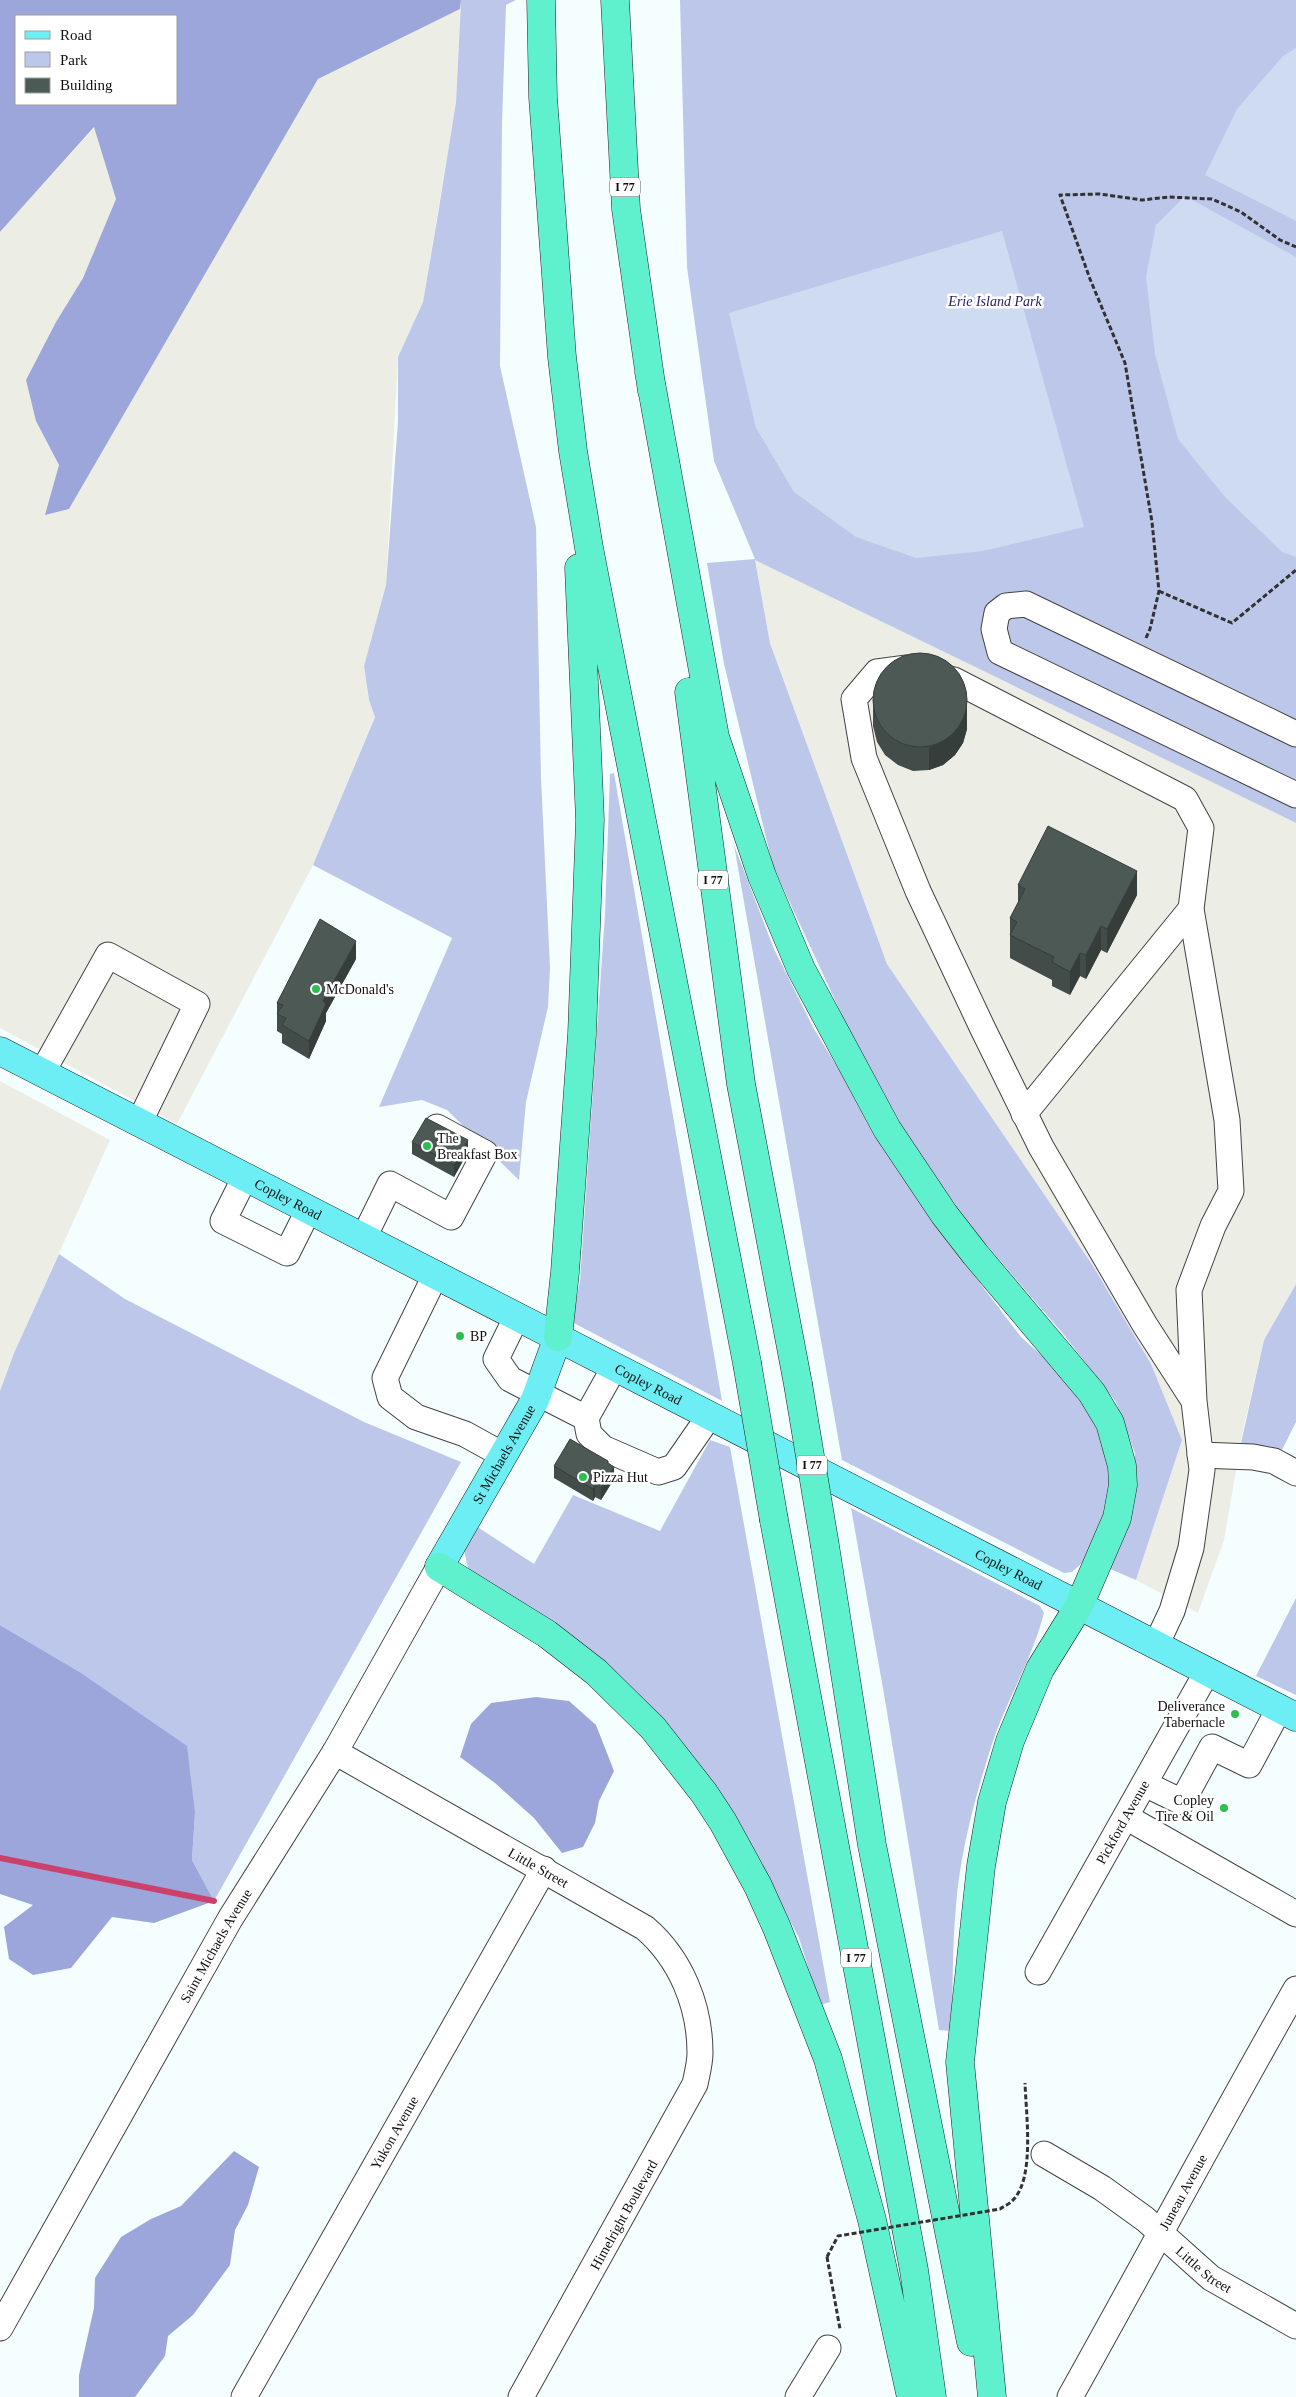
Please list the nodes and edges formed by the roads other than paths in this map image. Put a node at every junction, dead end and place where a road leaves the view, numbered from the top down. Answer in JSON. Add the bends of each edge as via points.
{"nodes":[{"id":1,"x":541,"y":0,"type":"edge"},
{"id":2,"x":615,"y":0,"type":"edge"},
{"id":3,"x":649,"y":372,"type":"junction"},
{"id":4,"x":573,"y":451,"type":"junction"},
{"id":5,"x":1296,"y":734,"type":"edge"},
{"id":6,"x":1296,"y":795,"type":"edge"},
{"id":7,"x":1191,"y":909,"type":"junction"},
{"id":8,"x":0,"y":1051,"type":"edge"},
{"id":9,"x":42,"y":1072,"type":"junction"},
{"id":10,"x":1024,"y":1114,"type":"junction"},
{"id":11,"x":426,"y":1120,"type":"edge"},
{"id":12,"x":139,"y":1123,"type":"junction"},
{"id":13,"x":245,"y":1177,"type":"junction"},
{"id":14,"x":309,"y":1209,"type":"junction"},
{"id":15,"x":364,"y":1237,"type":"junction"},
{"id":16,"x":436,"y":1274,"type":"junction"},
{"id":17,"x":517,"y":1316,"type":"junction"},
{"id":18,"x":558,"y":1337,"type":"junction"},
{"id":19,"x":615,"y":1366,"type":"junction"},
{"id":20,"x":537,"y":1394,"type":"junction"},
{"id":21,"x":1194,"y":1401,"type":"junction"},
{"id":22,"x":710,"y":1416,"type":"junction"},
{"id":23,"x":586,"y":1418,"type":"junction"},
{"id":24,"x":1200,"y":1455,"type":"junction"},
{"id":25,"x":503,"y":1456,"type":"junction"},
{"id":26,"x":1295,"y":1470,"type":"edge"},
{"id":27,"x":439,"y":1567,"type":"junction"},
{"id":28,"x":1079,"y":1606,"type":"junction"},
{"id":29,"x":1156,"y":1646,"type":"junction"},
{"id":30,"x":1207,"y":1672,"type":"junction"},
{"id":31,"x":1288,"y":1713,"type":"edge"},
{"id":32,"x":335,"y":1752,"type":"junction"},
{"id":33,"x":1145,"y":1784,"type":"junction"},
{"id":34,"x":1126,"y":1817,"type":"junction"},
{"id":35,"x":544,"y":1870,"type":"junction"},
{"id":36,"x":1296,"y":1914,"type":"edge"},
{"id":37,"x":1038,"y":1972,"type":"dead end"},
{"id":38,"x":1296,"y":1989,"type":"edge"},
{"id":39,"x":697,"y":2024,"type":"joint"},
{"id":40,"x":1044,"y":2154,"type":"dead end"},
{"id":41,"x":1160,"y":2235,"type":"junction"},
{"id":42,"x":1296,"y":2326,"type":"edge"},
{"id":43,"x":0,"y":2328,"type":"edge"},
{"id":44,"x":834,"y":2342,"type":"road end"},
{"id":45,"x":244,"y":2397,"type":"edge"},
{"id":46,"x":521,"y":2397,"type":"edge"},
{"id":47,"x":798,"y":2397,"type":"edge"},
{"id":48,"x":911,"y":2397,"type":"edge"},
{"id":49,"x":932,"y":2397,"type":"edge"},
{"id":50,"x":982,"y":2397,"type":"edge"},
{"id":51,"x":992,"y":2397,"type":"edge"},
{"id":52,"x":1070,"y":2397,"type":"edge"}],
"edges":[{"from":1,"to":4,"type":"highway","number":"I 77","via":[[543,96],[562,357]]},
{"from":2,"to":3,"type":"highway","number":"I 77","via":[[626,209]]},
{"from":3,"to":28,"type":"highway","via":[[715,737],[762,876],[801,969],[869,1098],[915,1172],[975,1254],[1092,1393],[1117,1442],[1122,1466],[1121,1502]]},
{"from":3,"to":50,"type":"highway","number":"I 77","bridge":true,"via":[[741,1084],[798,1384],[872,1845]]},
{"from":4,"to":18,"type":"highway","via":[[590,820],[582,1034]]},
{"from":4,"to":49,"type":"highway","number":"I 77","bridge":true,"via":[[747,1363],[914,2270]]},
{"from":5,"to":6,"type":"street","via":[[1026,604],[1006,606],[997,613],[994,629],[1000,652]]},
{"from":7,"to":10,"type":"street"},
{"from":7,"to":10,"type":"street","via":[[1201,828],[1185,799],[954,680],[907,668],[877,672],[854,699],[864,758],[903,856]]},
{"from":7,"to":21,"type":"street","via":[[1227,1120],[1231,1191],[1213,1226],[1189,1290]]},
{"from":8,"to":9,"type":"main road","name":"Copley Road"},
{"from":9,"to":12,"type":"main road","name":"Copley Road"},
{"from":9,"to":12,"type":"street","via":[[108,955],[197,1004]]},
{"from":10,"to":21,"type":"street","via":[[1040,1147],[1145,1325]]},
{"from":11,"to":15,"type":"street","via":[[485,1153],[451,1217],[390,1184]]},
{"from":12,"to":13,"type":"main road","name":"Copley Road"},
{"from":13,"to":14,"type":"main road","name":"Copley Road"},
{"from":13,"to":14,"type":"street","via":[[223,1221],[287,1254]]},
{"from":14,"to":15,"type":"main road","name":"Copley Road"},
{"from":15,"to":16,"type":"main road","name":"Copley Road"},
{"from":16,"to":17,"type":"main road","name":"Copley Road"},
{"from":16,"to":25,"type":"street","via":[[385,1378],[390,1397],[416,1417],[465,1434]]},
{"from":17,"to":18,"type":"main road","name":"Copley Road"},
{"from":17,"to":20,"type":"street","via":[[496,1359],[510,1379]]},
{"from":18,"to":19,"type":"main road","name":"Copley Road"},
{"from":18,"to":20,"type":"main road","name":"St Michaels Avenue"},
{"from":19,"to":22,"type":"main road","name":"Copley Road"},
{"from":19,"to":23,"type":"street"},
{"from":20,"to":23,"type":"street"},
{"from":20,"to":25,"type":"main road","name":"St Michaels Avenue"},
{"from":21,"to":24,"type":"street"},
{"from":22,"to":23,"type":"street","via":[[674,1467],[658,1472],[603,1448],[589,1434]]},
{"from":22,"to":28,"type":"main road","name":"Copley Road"},
{"from":24,"to":26,"type":"street","via":[[1253,1457]]},
{"from":24,"to":29,"type":"street","via":[[1202,1470],[1191,1548],[1172,1611]]},
{"from":25,"to":27,"type":"main road","name":"St Michaels Avenue"},
{"from":27,"to":32,"type":"street","name":"Saint Michaels Avenue"},
{"from":27,"to":48,"type":"highway","via":[[546,1634],[596,1672],[653,1728],[723,1822],[777,1928],[828,2059],[872,2220]]},
{"from":28,"to":29,"type":"main road","name":"Copley Road"},
{"from":28,"to":51,"type":"highway","via":[[1040,1669],[1000,1771],[981,1866],[971,1949],[960,2062]]},
{"from":29,"to":30,"type":"main road","name":"Copley Road"},
{"from":30,"to":31,"type":"main road","name":"Copley Road"},
{"from":30,"to":33,"type":"street","name":"Pickford Avenue"},
{"from":31,"to":33,"type":"street","via":[[1249,1765],[1212,1747],[1182,1802]]},
{"from":32,"to":35,"type":"street","name":"Little Street"},
{"from":32,"to":43,"type":"street","name":"Saint Michaels Avenue","via":[[230,1920]]},
{"from":33,"to":34,"type":"street","name":"Pickford Avenue"},
{"from":34,"to":36,"type":"street"},
{"from":34,"to":37,"type":"street","name":"Pickford Avenue"},
{"from":35,"to":39,"type":"street","name":"Little Street","via":[[645,1928],[657,1939],[677,1966]]},
{"from":35,"to":45,"type":"street","name":"Yukon Avenue"},
{"from":38,"to":41,"type":"street","name":"Juneau Avenue"},
{"from":39,"to":46,"type":"street","name":"Himelright Boulevard","via":[[700,2054],[696,2084]]},
{"from":40,"to":41,"type":"street","name":"Little Street","via":[[1102,2188],[1145,2219]]},
{"from":41,"to":42,"type":"street","name":"Little Street","via":[[1211,2278]]},
{"from":41,"to":52,"type":"street","name":"Juneau Avenue"},
{"from":44,"to":47,"type":"street"}]}
